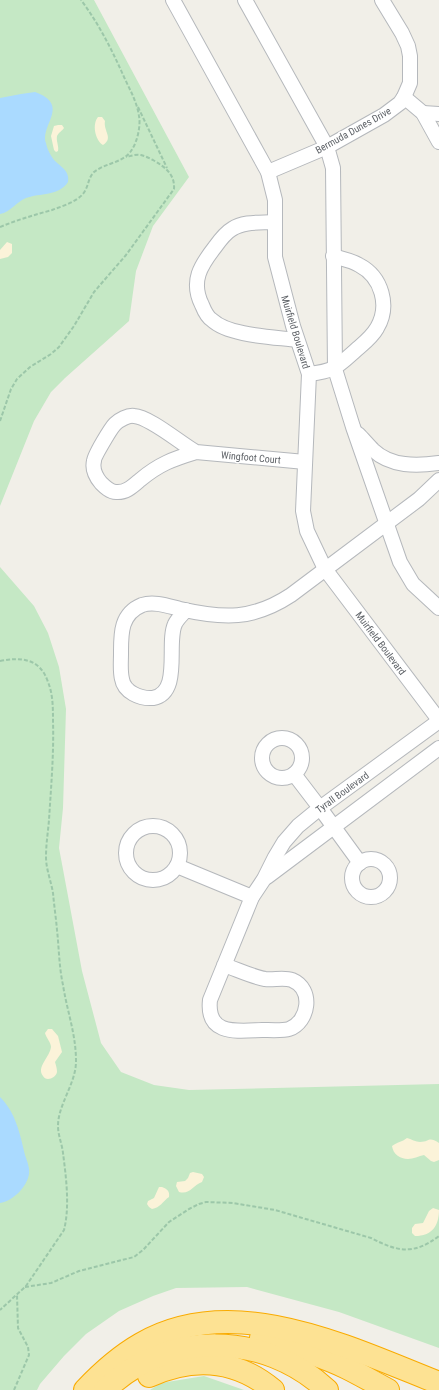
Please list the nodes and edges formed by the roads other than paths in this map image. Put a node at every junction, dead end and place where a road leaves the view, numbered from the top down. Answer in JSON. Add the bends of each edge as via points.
{"nodes":[{"id":1,"x":173,"y":0,"type":"edge"},
{"id":2,"x":245,"y":0,"type":"edge"},
{"id":3,"x":382,"y":0,"type":"edge"},
{"id":4,"x":404,"y":98,"type":"junction"},
{"id":5,"x":423,"y":113,"type":"junction"},
{"id":6,"x":439,"y":114,"type":"edge"},
{"id":7,"x":439,"y":142,"type":"edge"},
{"id":8,"x":327,"y":147,"type":"junction"},
{"id":9,"x":268,"y":172,"type":"junction"},
{"id":10,"x":274,"y":222,"type":"junction"},
{"id":11,"x":333,"y":256,"type":"junction"},
{"id":12,"x":298,"y":340,"type":"junction"},
{"id":13,"x":334,"y":369,"type":"junction"},
{"id":14,"x":309,"y":374,"type":"junction"},
{"id":15,"x":353,"y":427,"type":"junction"},
{"id":16,"x":196,"y":452,"type":"junction"},
{"id":17,"x":305,"y":462,"type":"junction"},
{"id":18,"x":439,"y":463,"type":"edge"},
{"id":19,"x":439,"y":480,"type":"edge"},
{"id":20,"x":386,"y":523,"type":"junction"},
{"id":21,"x":325,"y":569,"type":"junction"},
{"id":22,"x":439,"y":608,"type":"edge"},
{"id":23,"x":186,"y":610,"type":"junction"},
{"id":24,"x":439,"y":720,"type":"edge"},
{"id":25,"x":439,"y":748,"type":"edge"},
{"id":26,"x":294,"y":774,"type":"dead end"},
{"id":27,"x":327,"y":817,"type":"junction"},
{"id":28,"x":360,"y":863,"type":"dead end"},
{"id":29,"x":177,"y":866,"type":"dead end"},
{"id":30,"x":264,"y":879,"type":"junction"},
{"id":31,"x":252,"y":897,"type":"junction"},
{"id":32,"x":224,"y":964,"type":"junction"},
{"id":33,"x":103,"y":1382,"type":"edge"},
{"id":34,"x":439,"y":1383,"type":"edge"},
{"id":35,"x":85,"y":1390,"type":"edge"},
{"id":36,"x":124,"y":1390,"type":"edge"},
{"id":37,"x":273,"y":1390,"type":"edge"},
{"id":38,"x":327,"y":1390,"type":"edge"},
{"id":39,"x":388,"y":1390,"type":"edge"}],
"edges":[{"from":1,"to":9,"type":"street","name":"Muirfield Boulevard"},
{"from":2,"to":8,"type":"street"},
{"from":3,"to":4,"type":"street","via":[[408,46],[410,83]]},
{"from":4,"to":5,"type":"street"},
{"from":4,"to":8,"type":"street","name":"Bermuda Dunes Drive","via":[[384,115]]},
{"from":5,"to":6,"type":"street"},
{"from":5,"to":7,"type":"street"},
{"from":8,"to":9,"type":"street","name":"Bermuda Dunes Drive"},
{"from":8,"to":11,"type":"street","via":[[333,168]]},
{"from":9,"to":10,"type":"street","name":"Muirfield Boulevard","via":[[275,200]]},
{"from":10,"to":12,"type":"street","name":"Muirfield Boulevard","via":[[275,257]]},
{"from":10,"to":12,"type":"street","via":[[245,224],[232,228],[222,238],[203,263],[198,275],[199,300],[211,320],[221,326],[238,332]]},
{"from":11,"to":13,"type":"street"},
{"from":11,"to":13,"type":"street","via":[[353,262],[370,272],[382,292],[384,303],[378,327]]},
{"from":12,"to":14,"type":"street","name":"Muirfield Boulevard"},
{"from":13,"to":14,"type":"street"},
{"from":13,"to":15,"type":"street"},
{"from":14,"to":17,"type":"street","name":"Muirfield Boulevard"},
{"from":15,"to":18,"type":"street","via":[[374,451],[383,457],[406,465]]},
{"from":15,"to":20,"type":"street"},
{"from":16,"to":16,"type":"street","name":"Wingfoot Court","via":[[144,417],[132,415],[115,424],[94,459],[95,473],[107,489],[124,491],[164,463]]},
{"from":16,"to":17,"type":"street","name":"Wingfoot Court"},
{"from":17,"to":21,"type":"street","name":"Muirfield Boulevard","via":[[303,511],[307,531]]},
{"from":19,"to":20,"type":"street","via":[[419,499]]},
{"from":20,"to":21,"type":"street"},
{"from":20,"to":22,"type":"street","via":[[407,576]]},
{"from":21,"to":23,"type":"street","via":[[276,604],[252,614],[224,615]]},
{"from":21,"to":24,"type":"street","name":"Muirfield Boulevard"},
{"from":23,"to":23,"type":"street","via":[[152,603],[132,610],[126,618],[121,632],[122,679],[132,693],[146,698],[155,697],[167,687],[170,680],[175,624]]},
{"from":24,"to":27,"type":"street","name":"Tyrall Boulevard"},
{"from":25,"to":27,"type":"street","name":"Tyrall Boulevard"},
{"from":26,"to":27,"type":"street"},
{"from":27,"to":28,"type":"street"},
{"from":27,"to":30,"type":"street","name":"Tyrall Boulevard"},
{"from":27,"to":30,"type":"street","name":"Tyrall Boulevard","via":[[298,826],[275,856]]},
{"from":29,"to":31,"type":"street"},
{"from":30,"to":31,"type":"street","name":"Tyrall Boulevard"},
{"from":31,"to":32,"type":"street","name":"Tyrall Boulevard"},
{"from":32,"to":32,"type":"street","name":"Tyrall Boulevard","via":[[210,1000],[209,1010],[212,1019],[219,1026],[230,1031],[289,1029],[298,1023],[307,1001],[305,992],[293,980],[265,979]]},
{"from":33,"to":34,"type":"highway","via":[[121,1357],[142,1343],[190,1326],[239,1322],[327,1340]]},
{"from":33,"to":35,"type":"highway"},
{"from":33,"to":38,"type":"highway","via":[[113,1382],[150,1359],[172,1351],[213,1345],[235,1346],[276,1357],[298,1367]]},
{"from":33,"to":39,"type":"highway","via":[[123,1358],[144,1347],[166,1339],[212,1332],[235,1333],[269,1340],[319,1356]]},
{"from":36,"to":37,"type":"highway","via":[[157,1372],[195,1363],[216,1363],[236,1368],[254,1376]]}]}
